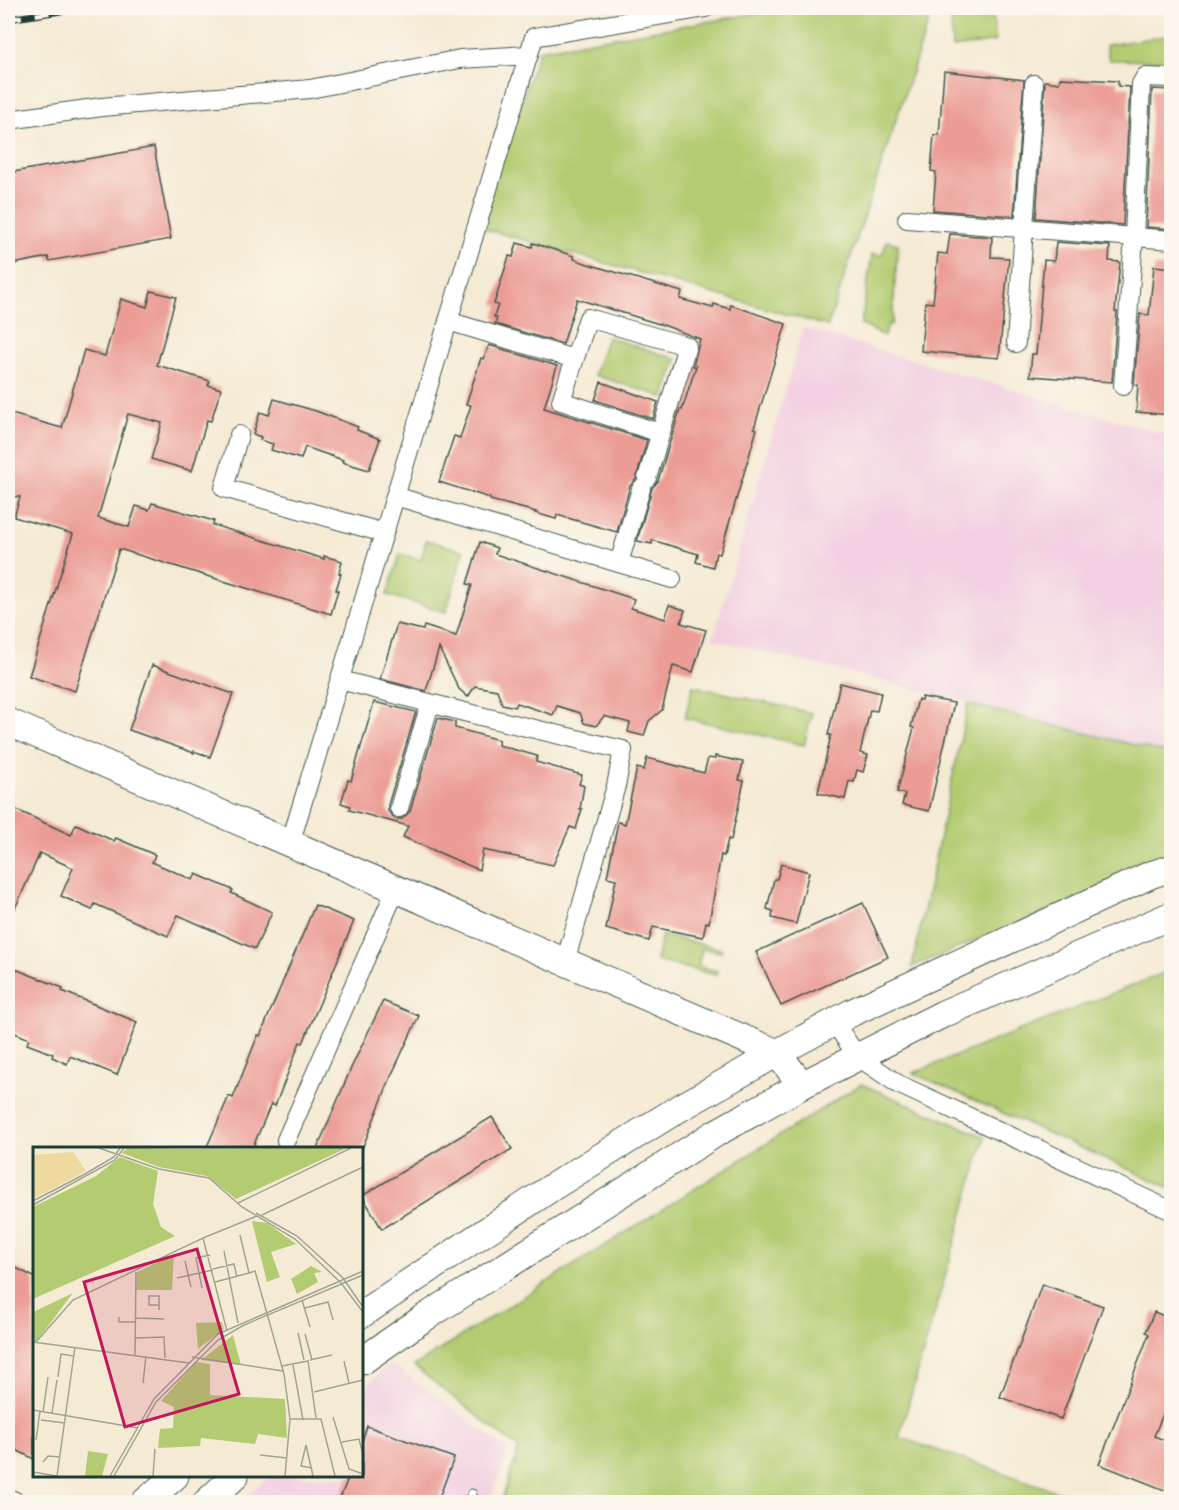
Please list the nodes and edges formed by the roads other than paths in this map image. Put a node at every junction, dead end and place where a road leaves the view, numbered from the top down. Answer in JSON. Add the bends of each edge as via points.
{"nodes":[{"id":1,"x":706,"y":8,"type":"edge"},
{"id":2,"x":529,"y":55,"type":"junction"},
{"id":3,"x":1172,"y":78,"type":"edge"},
{"id":4,"x":1034,"y":84,"type":"dead end"},
{"id":5,"x":8,"y":120,"type":"edge"},
{"id":6,"x":907,"y":219,"type":"dead end"},
{"id":7,"x":1024,"y":228,"type":"junction"},
{"id":8,"x":1134,"y":237,"type":"junction"},
{"id":9,"x":1172,"y":240,"type":"edge"},
{"id":10,"x":448,"y":321,"type":"junction"},
{"id":11,"x":1016,"y":343,"type":"dead end"},
{"id":12,"x":574,"y":359,"type":"junction"},
{"id":13,"x":1124,"y":386,"type":"dead end"},
{"id":14,"x":660,"y":433,"type":"junction"},
{"id":15,"x":239,"y":435,"type":"dead end"},
{"id":16,"x":395,"y":496,"type":"junction"},
{"id":17,"x":384,"y":533,"type":"junction"},
{"id":18,"x":619,"y":563,"type":"junction"},
{"id":19,"x":672,"y":579,"type":"dead end"},
{"id":20,"x":340,"y":680,"type":"junction"},
{"id":21,"x":430,"y":704,"type":"junction"},
{"id":22,"x":8,"y":722,"type":"edge"},
{"id":23,"x":399,"y":808,"type":"dead end"},
{"id":24,"x":290,"y":844,"type":"junction"},
{"id":25,"x":1172,"y":868,"type":"edge"},
{"id":26,"x":396,"y":889,"type":"junction"},
{"id":27,"x":1172,"y":915,"type":"edge"},
{"id":28,"x":565,"y":962,"type":"junction"},
{"id":29,"x":834,"y":1022,"type":"junction"},
{"id":30,"x":777,"y":1053,"type":"junction"},
{"id":31,"x":857,"y":1056,"type":"junction"},
{"id":32,"x":802,"y":1085,"type":"junction"},
{"id":33,"x":286,"y":1140,"type":"dead end"},
{"id":34,"x":1172,"y":1211,"type":"edge"},
{"id":35,"x":363,"y":1313,"type":"edge"},
{"id":36,"x":363,"y":1360,"type":"edge"},
{"id":37,"x":174,"y":1477,"type":"edge"},
{"id":38,"x":234,"y":1477,"type":"edge"},
{"id":39,"x":8,"y":1498,"type":"edge"},
{"id":40,"x":17,"y":1503,"type":"edge"},
{"id":41,"x":145,"y":1503,"type":"edge"},
{"id":42,"x":207,"y":1503,"type":"edge"}],
"edges":[{"from":1,"to":2,"type":"street","via":[[534,37]]},
{"from":2,"to":5,"type":"street","via":[[460,59],[310,89],[102,106]]},
{"from":2,"to":10,"type":"street"},
{"from":3,"to":8,"type":"street","via":[[1145,77],[1141,84]]},
{"from":4,"to":7,"type":"street"},
{"from":6,"to":7,"type":"street"},
{"from":7,"to":8,"type":"street"},
{"from":7,"to":11,"type":"street"},
{"from":8,"to":9,"type":"street"},
{"from":8,"to":13,"type":"street"},
{"from":10,"to":12,"type":"street"},
{"from":10,"to":16,"type":"street"},
{"from":12,"to":14,"type":"street","via":[[561,401]]},
{"from":12,"to":14,"type":"street","via":[[588,318],[687,346]]},
{"from":14,"to":18,"type":"street"},
{"from":15,"to":17,"type":"street","via":[[224,488]]},
{"from":16,"to":17,"type":"street"},
{"from":16,"to":18,"type":"street"},
{"from":17,"to":20,"type":"street"},
{"from":18,"to":19,"type":"street"},
{"from":20,"to":21,"type":"street"},
{"from":20,"to":24,"type":"street"},
{"from":21,"to":23,"type":"street"},
{"from":21,"to":28,"type":"street","via":[[624,750]]},
{"from":22,"to":24,"type":"main road"},
{"from":24,"to":26,"type":"main road"},
{"from":25,"to":29,"type":"main road"},
{"from":26,"to":28,"type":"main road"},
{"from":26,"to":33,"type":"street"},
{"from":27,"to":31,"type":"main road","via":[[943,1014]]},
{"from":28,"to":30,"type":"main road"},
{"from":29,"to":30,"type":"main road"},
{"from":29,"to":31,"type":"street"},
{"from":30,"to":32,"type":"main road"},
{"from":30,"to":35,"type":"main road","via":[[554,1186]]},
{"from":31,"to":32,"type":"main road"},
{"from":31,"to":34,"type":"street","via":[[898,1084]]},
{"from":32,"to":36,"type":"main road","via":[[716,1133]]},
{"from":37,"to":41,"type":"main road"},
{"from":38,"to":42,"type":"main road"},
{"from":39,"to":40,"type":"street"}]}
